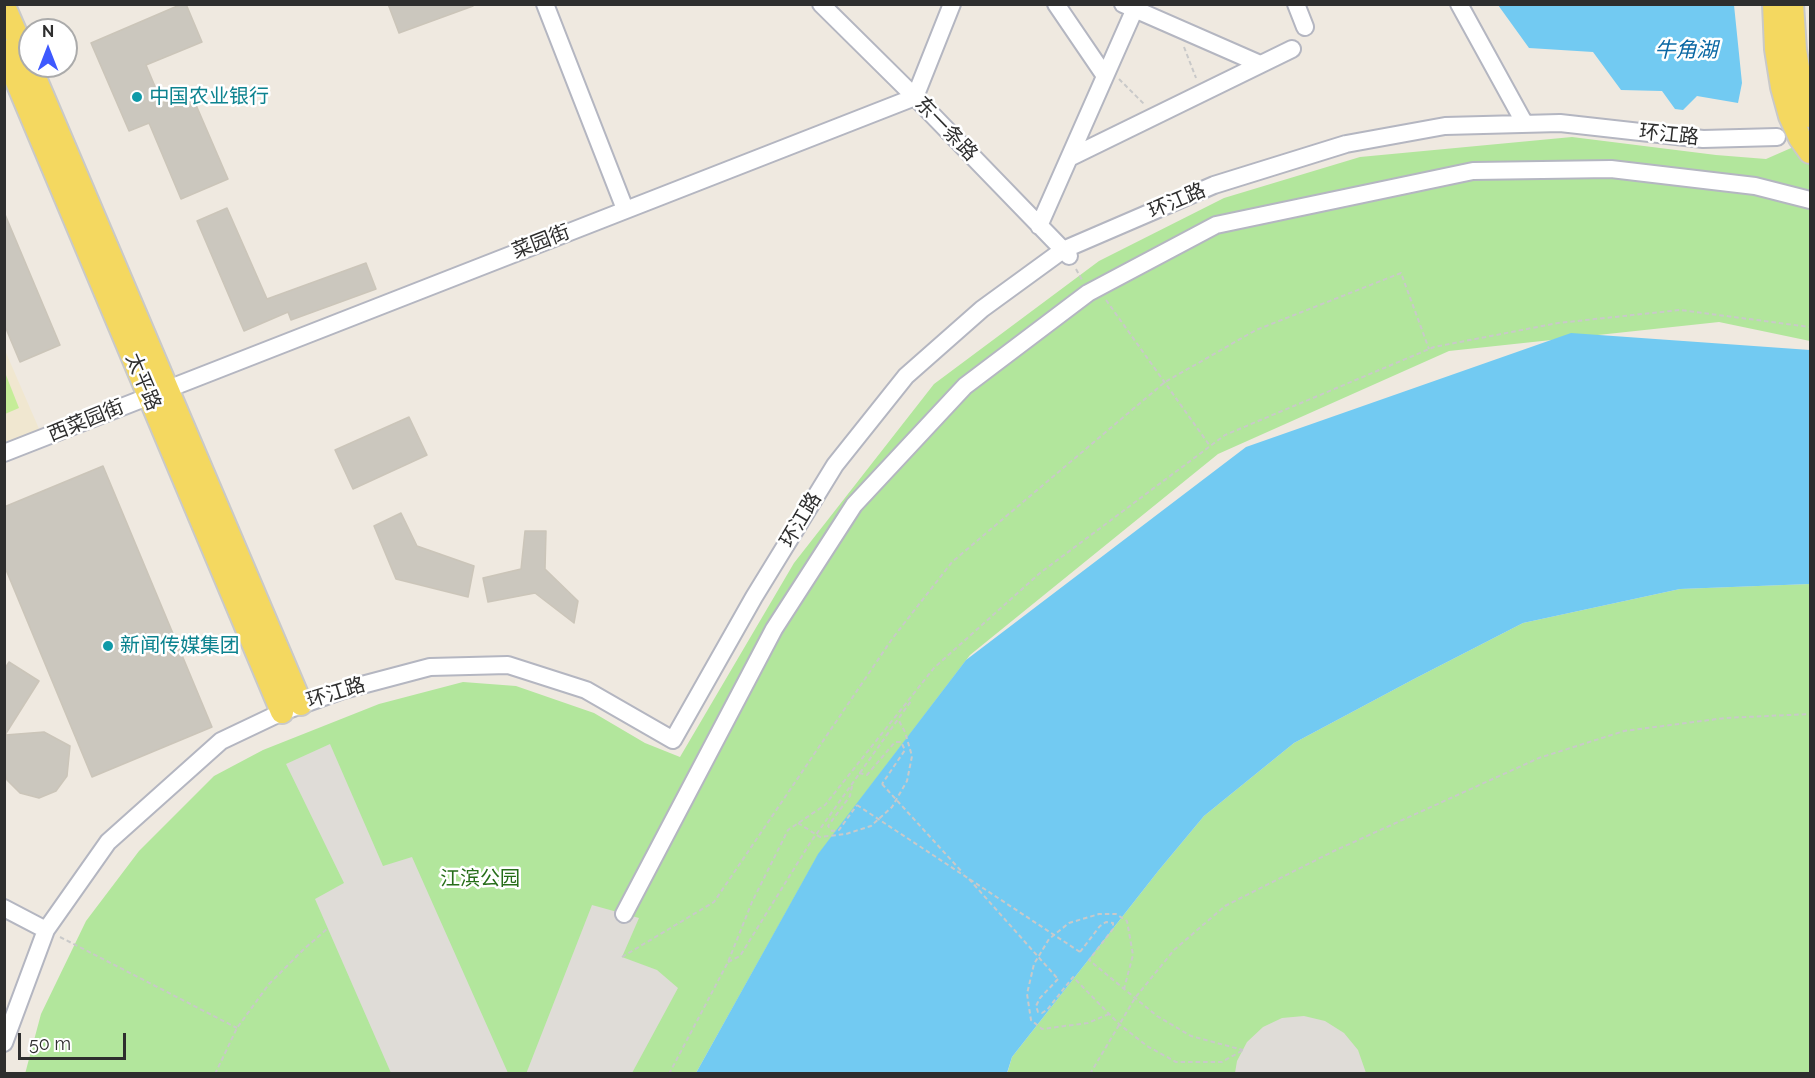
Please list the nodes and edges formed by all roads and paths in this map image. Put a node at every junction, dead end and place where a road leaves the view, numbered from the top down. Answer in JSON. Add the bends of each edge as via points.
{"nodes":[{"id":1,"x":545,"y":4,"type":"edge"},
{"id":2,"x":821,"y":4,"type":"edge"},
{"id":3,"x":952,"y":4,"type":"edge"},
{"id":4,"x":1056,"y":4,"type":"edge"},
{"id":5,"x":1296,"y":4,"type":"edge"},
{"id":6,"x":1459,"y":4,"type":"edge"},
{"id":7,"x":1774,"y":4,"type":"edge"},
{"id":8,"x":1792,"y":4,"type":"edge"},
{"id":9,"x":4,"y":6,"type":"edge"},
{"id":10,"x":1131,"y":6,"type":"edge"},
{"id":11,"x":1305,"y":27,"type":"dead end"},
{"id":12,"x":1176,"y":28,"type":"junction"},
{"id":13,"x":18,"y":38,"type":"edge"},
{"id":14,"x":1292,"y":50,"type":"dead end"},
{"id":15,"x":4,"y":51,"type":"edge"},
{"id":16,"x":1260,"y":64,"type":"junction"},
{"id":17,"x":1107,"y":72,"type":"junction"},
{"id":18,"x":35,"y":78,"type":"edge"},
{"id":19,"x":1202,"y":93,"type":"junction"},
{"id":20,"x":915,"y":97,"type":"junction"},
{"id":21,"x":1156,"y":115,"type":"junction"},
{"id":22,"x":1810,"y":116,"type":"edge"},
{"id":23,"x":1525,"y":124,"type":"junction"},
{"id":24,"x":1777,"y":137,"type":"dead end"},
{"id":25,"x":1810,"y":152,"type":"edge"},
{"id":26,"x":1069,"y":158,"type":"junction"},
{"id":27,"x":1810,"y":200,"type":"edge"},
{"id":28,"x":625,"y":209,"type":"junction"},
{"id":29,"x":1039,"y":226,"type":"junction"},
{"id":30,"x":1066,"y":253,"type":"junction"},
{"id":31,"x":1093,"y":290,"type":"junction"},
{"id":32,"x":1810,"y":327,"type":"edge"},
{"id":33,"x":1429,"y":349,"type":"junction"},
{"id":34,"x":1165,"y":382,"type":"junction"},
{"id":35,"x":158,"y":392,"type":"junction"},
{"id":36,"x":1210,"y":446,"type":"junction"},
{"id":37,"x":4,"y":453,"type":"edge"},
{"id":38,"x":926,"y":679,"type":"junction"},
{"id":39,"x":292,"y":708,"type":"junction"},
{"id":40,"x":1810,"y":714,"type":"edge"},
{"id":41,"x":897,"y":716,"type":"junction"},
{"id":42,"x":859,"y":773,"type":"junction"},
{"id":43,"x":852,"y":784,"type":"junction"},
{"id":44,"x":798,"y":823,"type":"junction"},
{"id":45,"x":966,"y":877,"type":"junction"},
{"id":46,"x":4,"y":908,"type":"edge"},
{"id":47,"x":624,"y":914,"type":"dead end"},
{"id":48,"x":328,"y":928,"type":"dead end"},
{"id":49,"x":46,"y":930,"type":"junction"},
{"id":50,"x":622,"y":957,"type":"dead end"},
{"id":51,"x":728,"y":962,"type":"junction"},
{"id":52,"x":1124,"y":990,"type":"junction"},
{"id":53,"x":1135,"y":998,"type":"junction"},
{"id":54,"x":1109,"y":1014,"type":"junction"},
{"id":55,"x":1119,"y":1024,"type":"junction"},
{"id":56,"x":237,"y":1028,"type":"junction"},
{"id":57,"x":4,"y":1043,"type":"edge"},
{"id":58,"x":215,"y":1074,"type":"edge"},
{"id":59,"x":669,"y":1074,"type":"edge"},
{"id":60,"x":1090,"y":1074,"type":"edge"}],
"edges":[{"from":1,"to":28,"type":"street"},
{"from":2,"to":20,"type":"street","name":"东一条路"},
{"from":3,"to":20,"type":"street"},
{"from":4,"to":17,"type":"street"},
{"from":5,"to":11,"type":"street"},
{"from":6,"to":23,"type":"street"},
{"from":7,"to":25,"type":"main road","via":[[1782,87],[1790,116]]},
{"from":8,"to":22,"type":"main road","via":[[1795,50]]},
{"from":9,"to":13,"type":"main road","name":"太平路"},
{"from":10,"to":12,"type":"street"},
{"from":10,"to":17,"type":"street"},
{"from":12,"to":16,"type":"street"},
{"from":12,"to":19,"type":"path"},
{"from":14,"to":16,"type":"street"},
{"from":15,"to":35,"type":"main road","name":"太平路"},
{"from":16,"to":19,"type":"street"},
{"from":17,"to":21,"type":"path"},
{"from":17,"to":26,"type":"street"},
{"from":18,"to":35,"type":"main road","name":"太平路"},
{"from":19,"to":21,"type":"street"},
{"from":20,"to":28,"type":"street","name":"菜园街"},
{"from":20,"to":29,"type":"street","name":"东一条路"},
{"from":21,"to":26,"type":"street"},
{"from":23,"to":24,"type":"street","name":"环江路","via":[[1560,123],[1703,140]]},
{"from":23,"to":30,"type":"street","name":"环江路","via":[[1445,126],[1346,144],[1214,185]]},
{"from":26,"to":29,"type":"street"},
{"from":27,"to":31,"type":"street","via":[[1755,186],[1611,169],[1473,171],[1216,225]]},
{"from":28,"to":35,"type":"street","name":"菜园街"},
{"from":29,"to":30,"type":"street","name":"东一条路"},
{"from":30,"to":31,"type":"path"},
{"from":30,"to":39,"type":"street","name":"环江路","via":[[982,309],[906,376],[835,465],[673,740],[586,690],[508,665],[430,667]]},
{"from":31,"to":34,"type":"path"},
{"from":31,"to":47,"type":"street","via":[[965,386],[854,506],[774,629]]},
{"from":32,"to":33,"type":"path","via":[[1680,310],[1558,323]]},
{"from":33,"to":34,"type":"path","via":[[1401,273],[1256,330]]},
{"from":33,"to":36,"type":"path","via":[[1225,435]]},
{"from":34,"to":36,"type":"path"},
{"from":34,"to":50,"type":"path","via":[[952,562],[892,639],[714,902]]},
{"from":35,"to":37,"type":"street","name":"西菜园街"},
{"from":35,"to":39,"type":"main road","name":"太平路"},
{"from":36,"to":38,"type":"path","via":[[1040,573]]},
{"from":38,"to":41,"type":"path"},
{"from":38,"to":42,"type":"path"},
{"from":39,"to":49,"type":"street","name":"环江路","via":[[221,741],[108,842]]},
{"from":40,"to":53,"type":"path","via":[[1725,718],[1624,731],[1539,758],[1334,851],[1225,906],[1174,950]]},
{"from":41,"to":44,"type":"path","via":[[825,805]]},
{"from":41,"to":44,"type":"path","via":[[912,756],[907,781],[892,807],[871,826],[846,834],[820,837]]},
{"from":42,"to":43,"type":"path"},
{"from":42,"to":45,"type":"path","bridge":true,"via":[[867,775],[895,742],[901,742],[905,750],[882,784]]},
{"from":43,"to":45,"type":"path","bridge":true,"via":[[850,796],[828,826],[832,831],[839,830],[858,805]]},
{"from":43,"to":51,"type":"path","via":[[810,843],[740,956]]},
{"from":44,"to":51,"type":"path","via":[[788,830],[777,851]]},
{"from":45,"to":52,"type":"path","bridge":true,"via":[[1080,952],[1100,926],[1113,923],[1113,929],[1089,960]]},
{"from":45,"to":54,"type":"path","bridge":true,"via":[[1058,979],[1040,998],[1038,1012],[1047,1010],[1073,977]]},
{"from":46,"to":49,"type":"street"},
{"from":48,"to":56,"type":"path","via":[[269,984]]},
{"from":49,"to":56,"type":"path"},
{"from":49,"to":57,"type":"street","name":"环江路"},
{"from":51,"to":59,"type":"path"},
{"from":52,"to":53,"type":"path"},
{"from":52,"to":54,"type":"path","via":[[1133,955],[1127,921],[1116,914],[1099,914],[1069,923],[1049,939],[1034,964],[1027,994],[1031,1020],[1042,1029],[1088,1023]]},
{"from":53,"to":55,"type":"path"},
{"from":53,"to":55,"type":"path","via":[[1191,1036],[1243,1050],[1222,1062],[1176,1062]]},
{"from":54,"to":55,"type":"path"},
{"from":55,"to":60,"type":"path"},
{"from":56,"to":58,"type":"path"}]}
